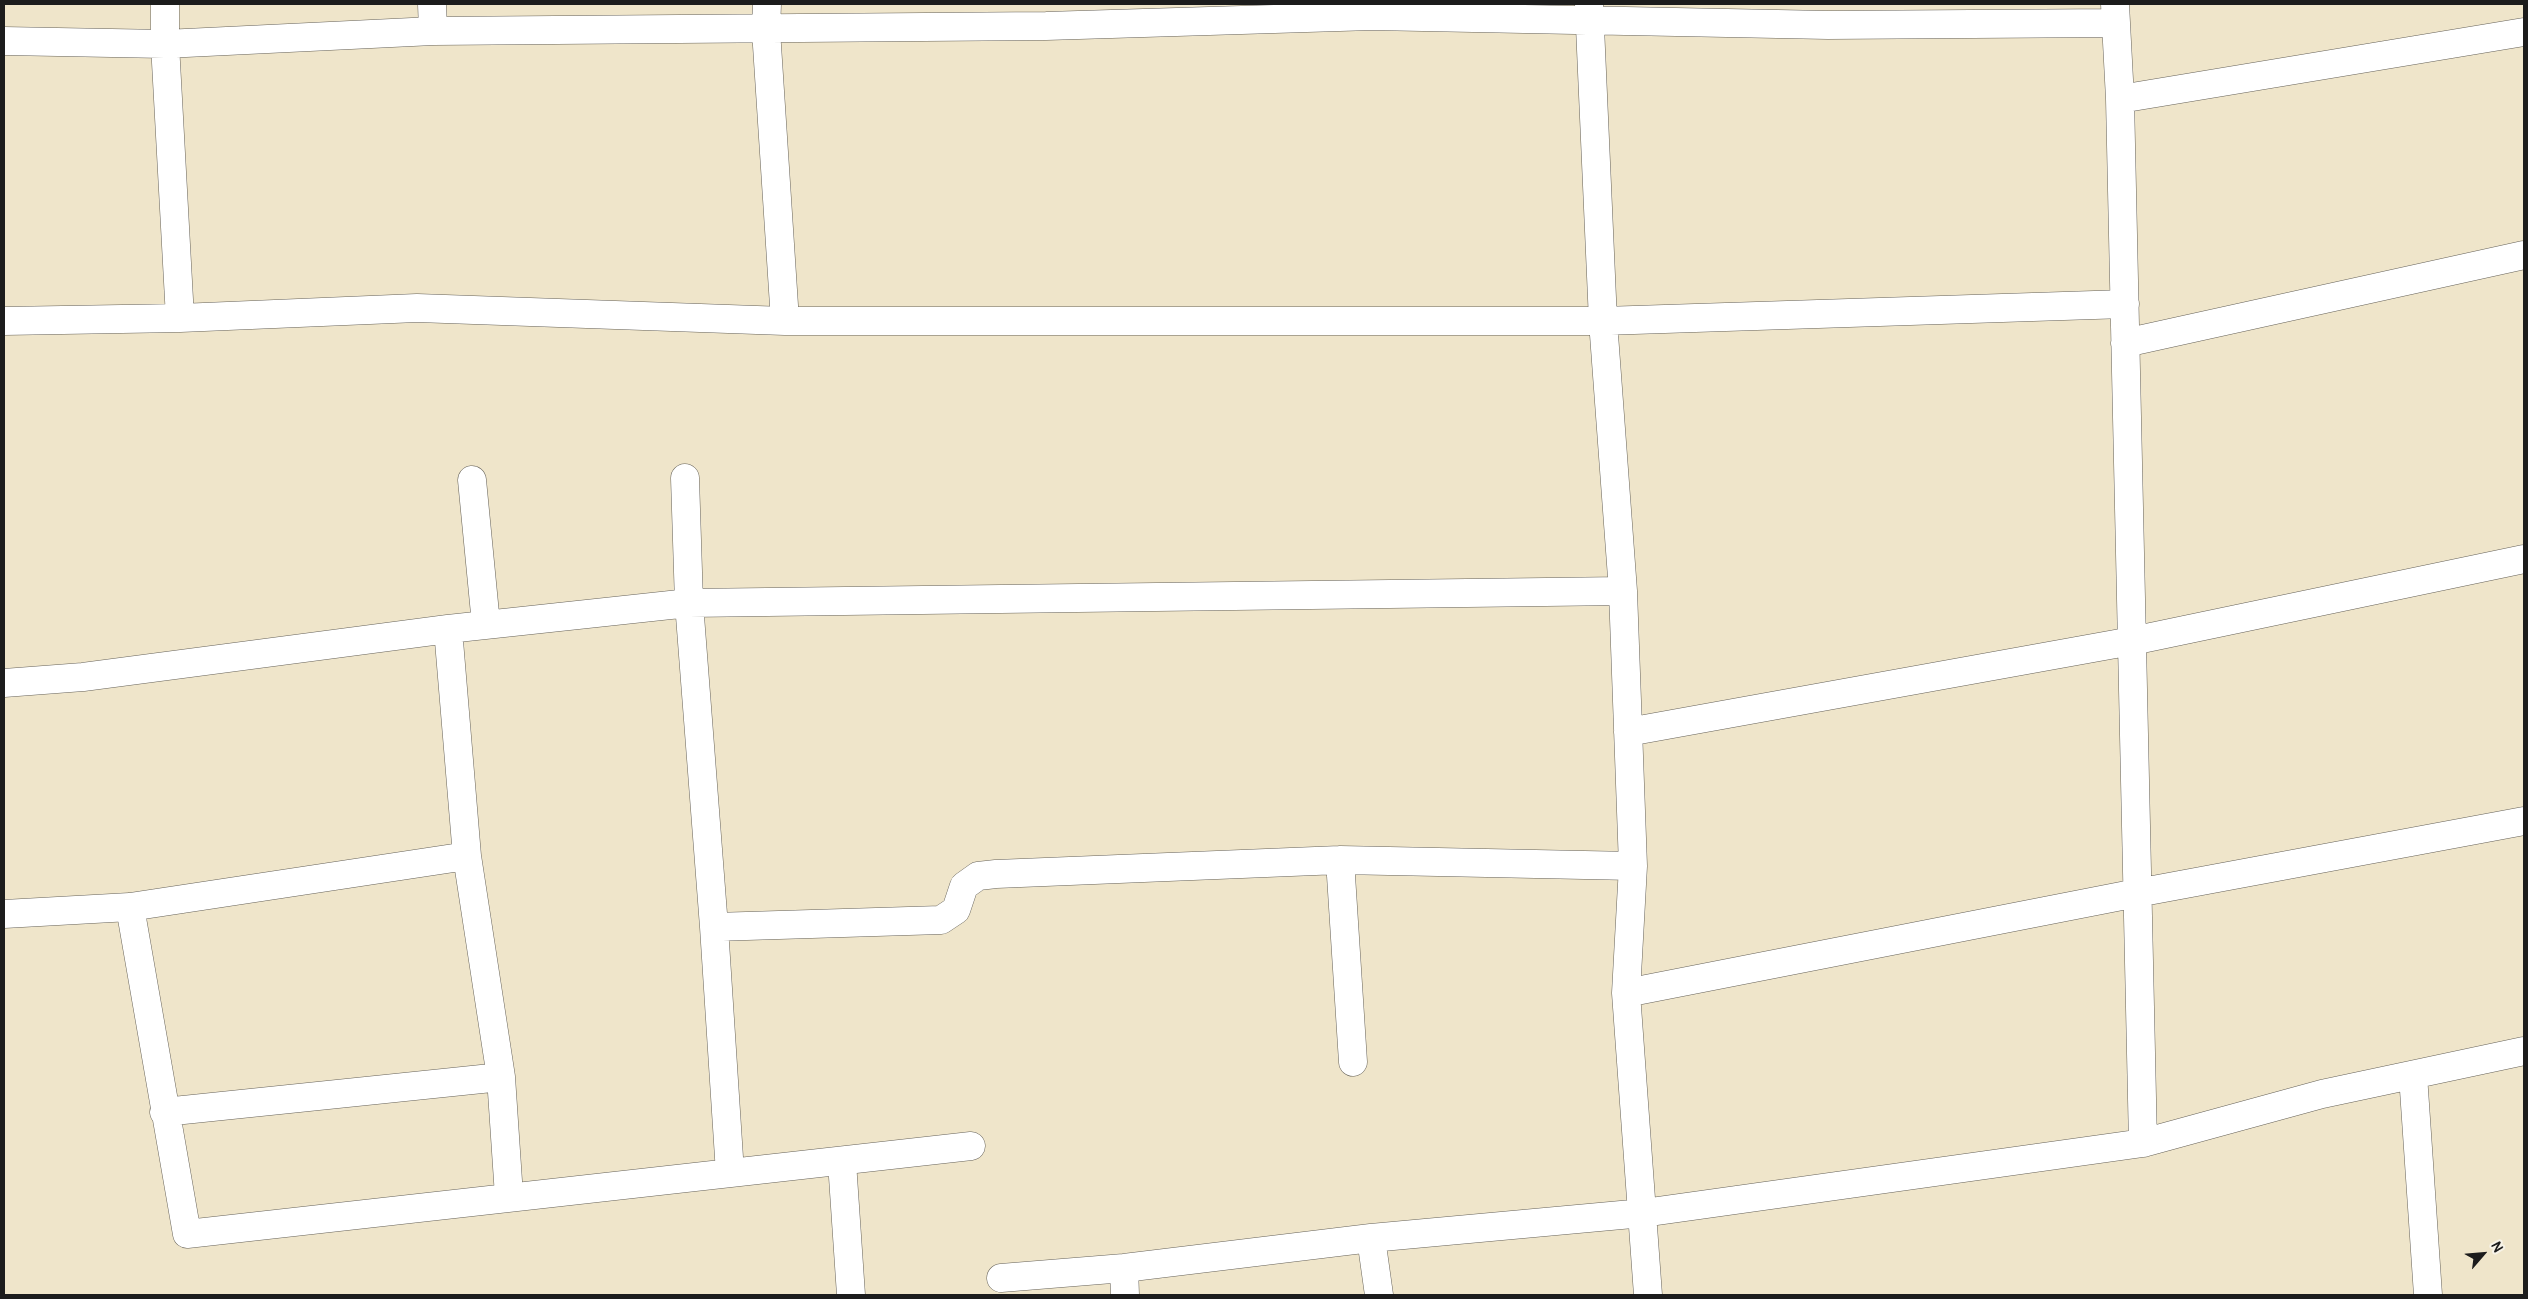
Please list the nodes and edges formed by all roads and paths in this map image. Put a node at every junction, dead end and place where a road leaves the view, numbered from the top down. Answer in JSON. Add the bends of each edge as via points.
{"nodes":[{"id":1,"x":165,"y":4,"type":"edge"},
{"id":2,"x":432,"y":4,"type":"edge"},
{"id":3,"x":1372,"y":10,"type":"edge"},
{"id":4,"x":1589,"y":13,"type":"edge"},
{"id":5,"x":1828,"y":14,"type":"edge"},
{"id":6,"x":2115,"y":14,"type":"edge"},
{"id":7,"x":1046,"y":15,"type":"edge"},
{"id":8,"x":766,"y":17,"type":"edge"},
{"id":9,"x":433,"y":31,"type":"junction"},
{"id":10,"x":2524,"y":32,"type":"edge"},
{"id":11,"x":4,"y":41,"type":"edge"},
{"id":12,"x":165,"y":44,"type":"junction"},
{"id":13,"x":2120,"y":99,"type":"junction"},
{"id":14,"x":2524,"y":255,"type":"edge"},
{"id":15,"x":2124,"y":304,"type":"junction"},
{"id":16,"x":180,"y":318,"type":"junction"},
{"id":17,"x":4,"y":321,"type":"edge"},
{"id":18,"x":785,"y":321,"type":"junction"},
{"id":19,"x":1603,"y":321,"type":"junction"},
{"id":20,"x":2125,"y":343,"type":"junction"},
{"id":21,"x":685,"y":478,"type":"dead end"},
{"id":22,"x":472,"y":480,"type":"dead end"},
{"id":23,"x":2524,"y":559,"type":"edge"},
{"id":24,"x":1624,"y":591,"type":"junction"},
{"id":25,"x":689,"y":603,"type":"junction"},
{"id":26,"x":486,"y":624,"type":"junction"},
{"id":27,"x":448,"y":629,"type":"junction"},
{"id":28,"x":2132,"y":641,"type":"junction"},
{"id":29,"x":4,"y":683,"type":"edge"},
{"id":30,"x":1628,"y":732,"type":"junction"},
{"id":31,"x":2524,"y":821,"type":"edge"},
{"id":32,"x":467,"y":856,"type":"junction"},
{"id":33,"x":1340,"y":860,"type":"junction"},
{"id":34,"x":1633,"y":866,"type":"junction"},
{"id":35,"x":2137,"y":893,"type":"junction"},
{"id":36,"x":130,"y":907,"type":"junction"},
{"id":37,"x":4,"y":914,"type":"edge"},
{"id":38,"x":714,"y":927,"type":"junction"},
{"id":39,"x":1626,"y":993,"type":"junction"},
{"id":40,"x":2524,"y":1051,"type":"edge"},
{"id":41,"x":1353,"y":1062,"type":"dead end"},
{"id":42,"x":2413,"y":1075,"type":"junction"},
{"id":43,"x":501,"y":1077,"type":"junction"},
{"id":44,"x":164,"y":1112,"type":"junction"},
{"id":45,"x":2143,"y":1143,"type":"junction"},
{"id":46,"x":970,"y":1146,"type":"dead end"},
{"id":47,"x":842,"y":1162,"type":"junction"},
{"id":48,"x":730,"y":1172,"type":"junction"},
{"id":49,"x":509,"y":1196,"type":"junction"},
{"id":50,"x":1643,"y":1213,"type":"junction"},
{"id":51,"x":1371,"y":1238,"type":"junction"},
{"id":52,"x":1124,"y":1268,"type":"junction"},
{"id":53,"x":1001,"y":1278,"type":"dead end"},
{"id":54,"x":851,"y":1295,"type":"edge"},
{"id":55,"x":1125,"y":1295,"type":"edge"},
{"id":56,"x":1379,"y":1295,"type":"edge"},
{"id":57,"x":1648,"y":1295,"type":"edge"},
{"id":58,"x":2428,"y":1295,"type":"edge"}],
"edges":[{"from":1,"to":12,"type":"street"},
{"from":2,"to":9,"type":"street"},
{"from":3,"to":4,"type":"street"},
{"from":3,"to":7,"type":"street"},
{"from":4,"to":5,"type":"street"},
{"from":4,"to":19,"type":"street"},
{"from":5,"to":6,"type":"street"},
{"from":6,"to":13,"type":"street"},
{"from":7,"to":8,"type":"street"},
{"from":8,"to":9,"type":"street"},
{"from":8,"to":18,"type":"street"},
{"from":9,"to":12,"type":"street"},
{"from":10,"to":13,"type":"street"},
{"from":11,"to":12,"type":"street"},
{"from":12,"to":16,"type":"street"},
{"from":13,"to":15,"type":"street"},
{"from":14,"to":20,"type":"street"},
{"from":15,"to":19,"type":"street"},
{"from":15,"to":20,"type":"street"},
{"from":16,"to":17,"type":"street"},
{"from":16,"to":18,"type":"street","via":[[417,308]]},
{"from":18,"to":19,"type":"street"},
{"from":19,"to":24,"type":"street"},
{"from":20,"to":28,"type":"street"},
{"from":21,"to":25,"type":"street"},
{"from":22,"to":26,"type":"street"},
{"from":23,"to":28,"type":"street"},
{"from":24,"to":25,"type":"street"},
{"from":24,"to":30,"type":"street"},
{"from":25,"to":26,"type":"street"},
{"from":25,"to":38,"type":"street"},
{"from":26,"to":27,"type":"street"},
{"from":27,"to":29,"type":"street","via":[[83,677]]},
{"from":27,"to":32,"type":"street"},
{"from":28,"to":30,"type":"street"},
{"from":28,"to":35,"type":"street"},
{"from":30,"to":34,"type":"street"},
{"from":31,"to":35,"type":"street"},
{"from":32,"to":36,"type":"street"},
{"from":32,"to":43,"type":"street"},
{"from":33,"to":34,"type":"street"},
{"from":33,"to":38,"type":"street","via":[[978,876],[964,886],[956,910],[941,920]]},
{"from":33,"to":41,"type":"street"},
{"from":34,"to":39,"type":"street"},
{"from":35,"to":39,"type":"street"},
{"from":35,"to":45,"type":"street"},
{"from":36,"to":37,"type":"street"},
{"from":36,"to":44,"type":"street"},
{"from":38,"to":48,"type":"street"},
{"from":39,"to":50,"type":"street"},
{"from":40,"to":42,"type":"street"},
{"from":42,"to":45,"type":"street","via":[[2322,1094]]},
{"from":42,"to":58,"type":"street"},
{"from":43,"to":44,"type":"street"},
{"from":43,"to":49,"type":"street"},
{"from":44,"to":49,"type":"street","via":[[186,1234]]},
{"from":45,"to":50,"type":"street"},
{"from":46,"to":47,"type":"street"},
{"from":47,"to":48,"type":"street"},
{"from":47,"to":54,"type":"street"},
{"from":48,"to":49,"type":"street"},
{"from":50,"to":51,"type":"street"},
{"from":50,"to":57,"type":"street"},
{"from":51,"to":52,"type":"street"},
{"from":51,"to":56,"type":"street"},
{"from":52,"to":53,"type":"street"},
{"from":52,"to":55,"type":"street"}]}
